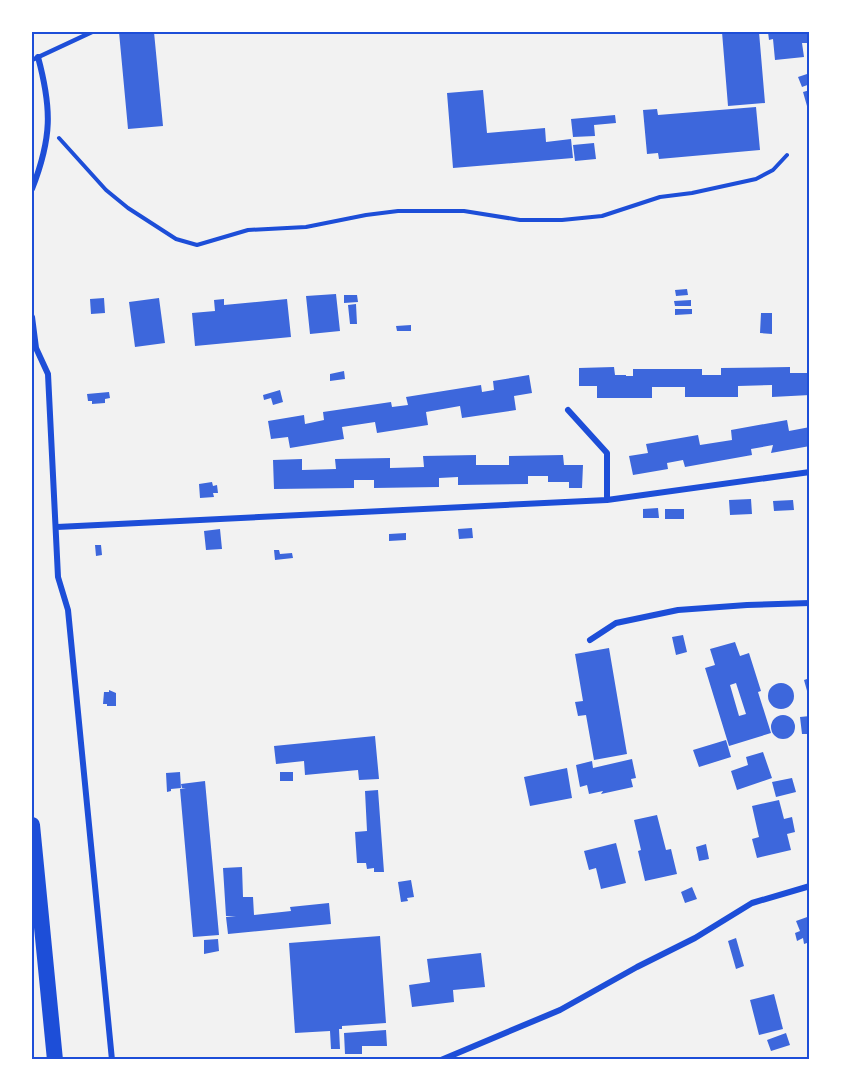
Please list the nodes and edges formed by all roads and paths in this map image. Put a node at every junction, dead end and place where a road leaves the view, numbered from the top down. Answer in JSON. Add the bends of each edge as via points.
{"nodes":[{"id":1,"x":92,"y":32,"type":"edge"},
{"id":2,"x":35,"y":58,"type":"edge"},
{"id":3,"x":49,"y":126,"type":"junction"},
{"id":4,"x":787,"y":155,"type":"dead end"},
{"id":5,"x":32,"y":189,"type":"edge"},
{"id":6,"x":32,"y":317,"type":"edge"},
{"id":7,"x":567,"y":410,"type":"dead end"},
{"id":8,"x":810,"y":472,"type":"edge"},
{"id":9,"x":607,"y":500,"type":"junction"},
{"id":10,"x":57,"y":527,"type":"junction"},
{"id":11,"x":810,"y":603,"type":"edge"},
{"id":12,"x":590,"y":640,"type":"dead end"},
{"id":13,"x":32,"y":825,"type":"edge"},
{"id":14,"x":810,"y":886,"type":"edge"},
{"id":15,"x":55,"y":1059,"type":"edge"},
{"id":16,"x":112,"y":1059,"type":"edge"},
{"id":17,"x":441,"y":1059,"type":"edge"}],
"edges":[{"from":1,"to":2,"type":"lane"},
{"from":2,"to":3,"type":"street","via":[[46,89]]},
{"from":3,"to":4,"type":"path","via":[[106,190],[128,208],[176,239],[197,245],[248,230],[306,227],[398,212],[464,211],[520,220],[602,216],[653,199],[756,179],[773,170]]},
{"from":3,"to":5,"type":"street"},
{"from":6,"to":10,"type":"street","via":[[36,348],[48,374]]},
{"from":7,"to":9,"type":"street","via":[[607,453]]},
{"from":8,"to":9,"type":"street"},
{"from":9,"to":10,"type":"street"},
{"from":10,"to":16,"type":"street","via":[[58,577],[68,610]]},
{"from":11,"to":12,"type":"street","via":[[678,610],[616,623]]},
{"from":13,"to":15,"type":"highway"},
{"from":14,"to":17,"type":"street","via":[[752,903],[560,1010]]}]}
